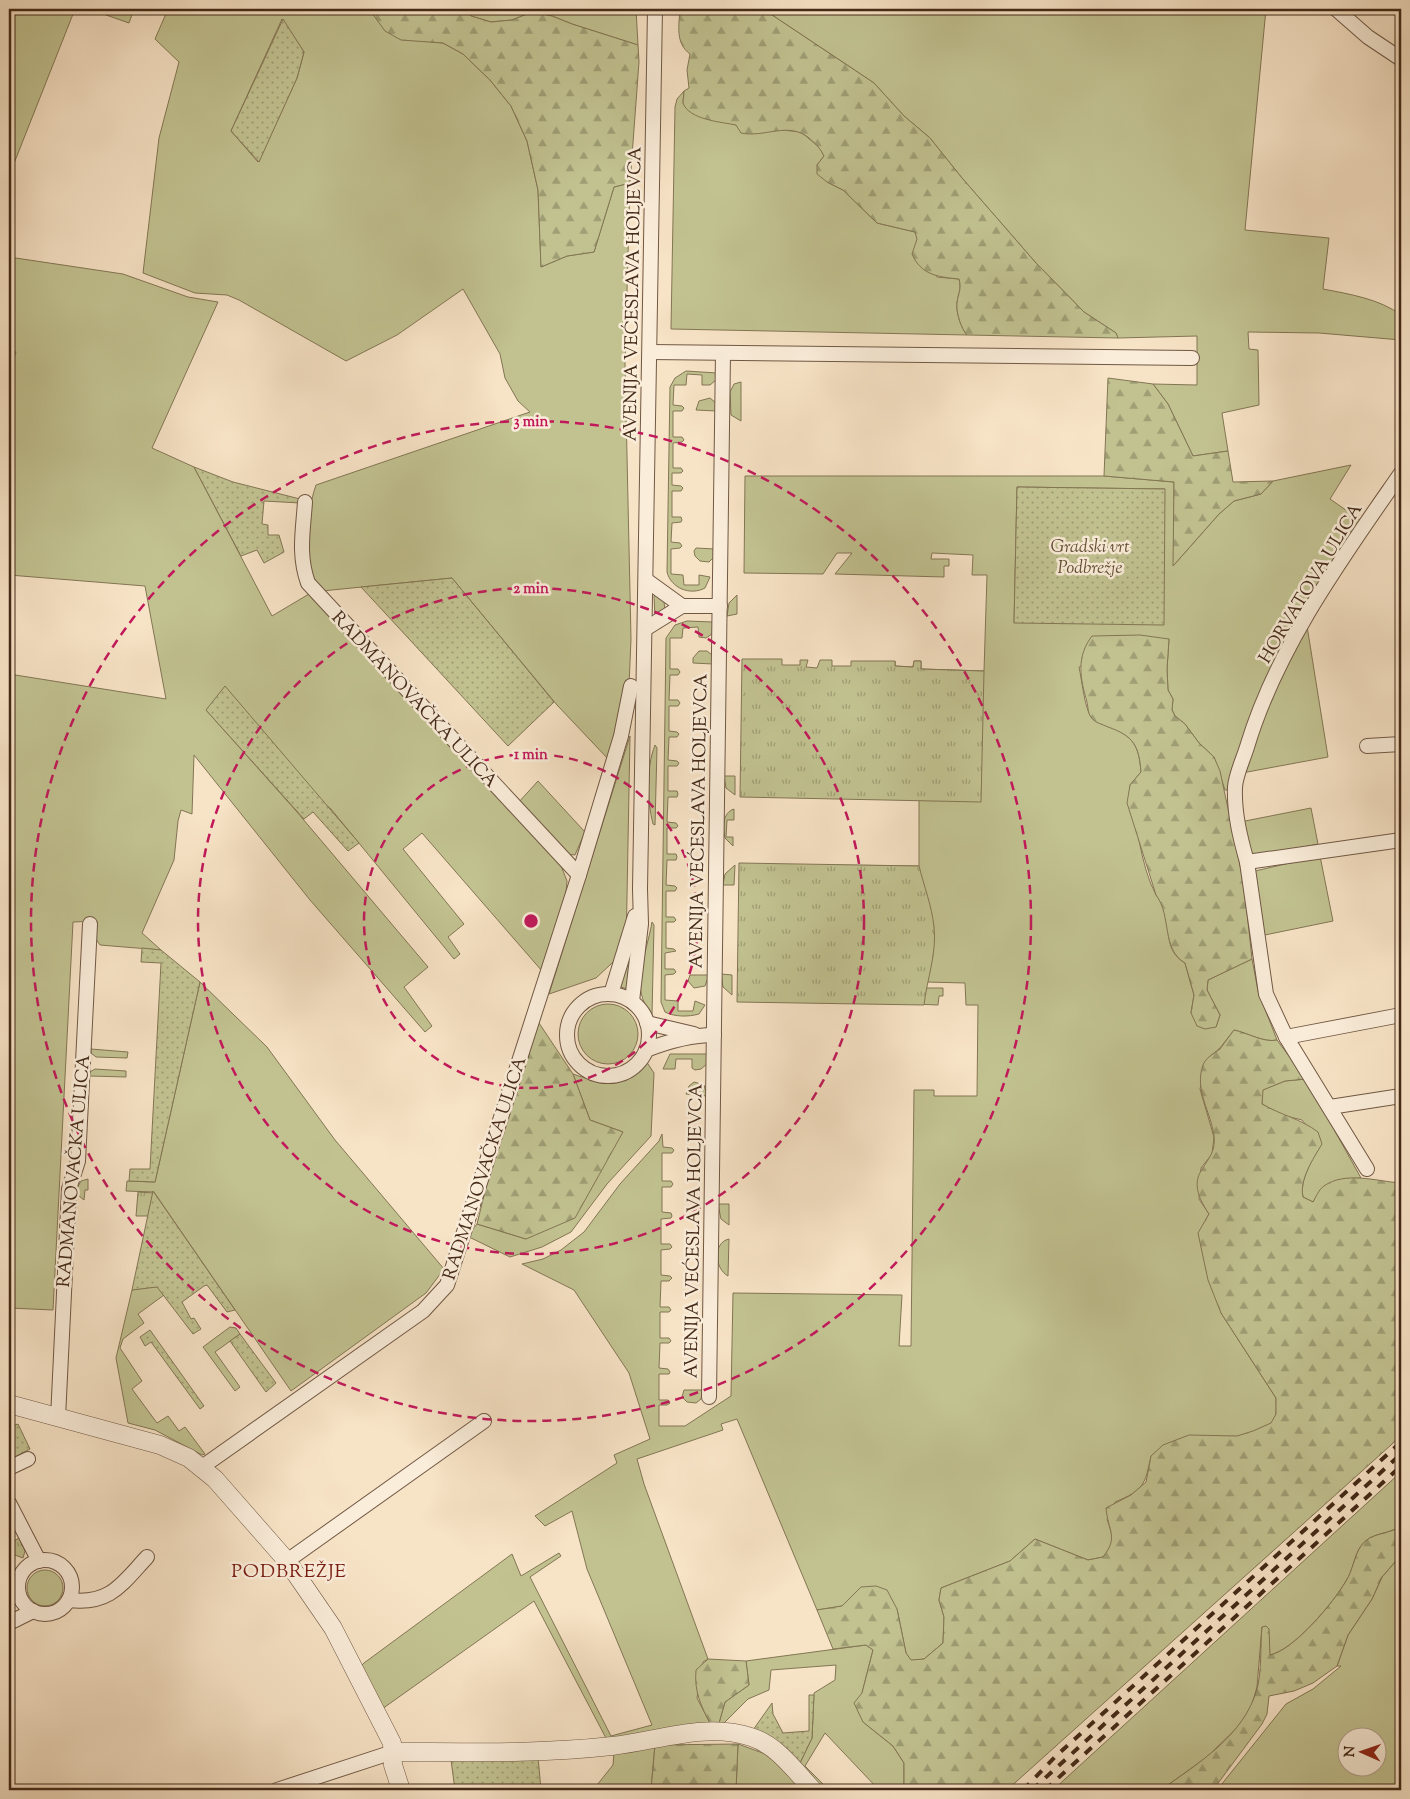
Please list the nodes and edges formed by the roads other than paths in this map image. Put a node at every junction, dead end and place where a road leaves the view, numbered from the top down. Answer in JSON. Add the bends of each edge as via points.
{"nodes":[{"id":1,"x":655,"y":9,"type":"edge"},
{"id":2,"x":1336,"y":9,"type":"edge"},
{"id":3,"x":1401,"y":59,"type":"edge"},
{"id":4,"x":650,"y":352,"type":"junction"},
{"id":5,"x":723,"y":353,"type":"junction"},
{"id":6,"x":1192,"y":358,"type":"dead end"},
{"id":7,"x":1401,"y":473,"type":"edge"},
{"id":8,"x":305,"y":502,"type":"dead end"},
{"id":9,"x":646,"y":580,"type":"junction"},
{"id":10,"x":682,"y":606,"type":"junction"},
{"id":11,"x":720,"y":606,"type":"junction"},
{"id":12,"x":645,"y":629,"type":"junction"},
{"id":13,"x":631,"y":686,"type":"dead end"},
{"id":14,"x":1401,"y":744,"type":"edge"},
{"id":15,"x":1367,"y":746,"type":"dead end"},
{"id":16,"x":1401,"y":840,"type":"edge"},
{"id":17,"x":1247,"y":862,"type":"junction"},
{"id":18,"x":579,"y":875,"type":"junction"},
{"id":19,"x":640,"y":889,"type":"junction"},
{"id":20,"x":90,"y":924,"type":"dead end"},
{"id":21,"x":611,"y":994,"type":"junction"},
{"id":22,"x":632,"y":1001,"type":"junction"},
{"id":23,"x":1401,"y":1015,"type":"edge"},
{"id":24,"x":647,"y":1022,"type":"junction"},
{"id":25,"x":699,"y":1035,"type":"junction"},
{"id":26,"x":714,"y":1035,"type":"junction"},
{"id":27,"x":1286,"y":1037,"type":"junction"},
{"id":28,"x":646,"y":1050,"type":"junction"},
{"id":29,"x":1401,"y":1096,"type":"edge"},
{"id":30,"x":1330,"y":1107,"type":"junction"},
{"id":31,"x":1368,"y":1169,"type":"dead end"},
{"id":32,"x":710,"y":1397,"type":"dead end"},
{"id":33,"x":9,"y":1404,"type":"edge"},
{"id":34,"x":58,"y":1418,"type":"junction"},
{"id":35,"x":484,"y":1422,"type":"dead end"},
{"id":36,"x":28,"y":1459,"type":"dead end"},
{"id":37,"x":202,"y":1467,"type":"junction"},
{"id":38,"x":9,"y":1468,"type":"edge"},
{"id":39,"x":9,"y":1503,"type":"edge"},
{"id":40,"x":147,"y":1557,"type":"dead end"},
{"id":41,"x":39,"y":1561,"type":"junction"},
{"id":42,"x":287,"y":1561,"type":"junction"},
{"id":43,"x":69,"y":1600,"type":"junction"},
{"id":44,"x":33,"y":1611,"type":"junction"},
{"id":45,"x":9,"y":1623,"type":"edge"},
{"id":46,"x":393,"y":1752,"type":"junction"},
{"id":47,"x":277,"y":1790,"type":"edge"},
{"id":48,"x":401,"y":1790,"type":"edge"},
{"id":49,"x":813,"y":1790,"type":"edge"}],
"edges":[{"from":1,"to":4,"type":"street","name":"AVENIJA VEĆESLAVA HOLJEVCA"},
{"from":2,"to":3,"type":"street","via":[[1368,37]]},
{"from":4,"to":5,"type":"street"},
{"from":4,"to":9,"type":"street","name":"AVENIJA VEĆESLAVA HOLJEVCA"},
{"from":5,"to":6,"type":"street"},
{"from":5,"to":11,"type":"street","name":"AVENIJA VEĆESLAVA HOLJEVCA"},
{"from":7,"to":17,"type":"street","name":"HORVATOVA ULICA","via":[[1293,640],[1256,714],[1235,786],[1237,826]]},
{"from":8,"to":18,"type":"street","name":"RADMANOVAČKA ULICA","via":[[300,549],[308,583]]},
{"from":9,"to":10,"type":"street"},
{"from":9,"to":12,"type":"street","name":"AVENIJA VEĆESLAVA HOLJEVCA"},
{"from":10,"to":11,"type":"street"},
{"from":10,"to":12,"type":"street"},
{"from":11,"to":26,"type":"street","name":"AVENIJA VEĆESLAVA HOLJEVCA"},
{"from":12,"to":19,"type":"street","name":"AVENIJA VEĆESLAVA HOLJEVCA"},
{"from":13,"to":18,"type":"street","name":"RADMANOVAČKA ULICA","via":[[621,736]]},
{"from":14,"to":15,"type":"street"},
{"from":16,"to":17,"type":"street"},
{"from":17,"to":27,"type":"street","name":"HORVATOVA ULICA","via":[[1266,994]]},
{"from":18,"to":37,"type":"street","name":"RADMANOVAČKA ULICA","via":[[447,1285],[422,1310]]},
{"from":19,"to":21,"type":"street","name":"AVENIJA VEĆESLAVA HOLJEVCA","via":[[634,924]]},
{"from":19,"to":22,"type":"street","name":"AVENIJA VEĆESLAVA HOLJEVCA","via":[[641,924]]},
{"from":20,"to":34,"type":"street","name":"RADMANOVAČKA ULICA","via":[[78,1161],[68,1188]]},
{"from":21,"to":22,"type":"street"},
{"from":21,"to":28,"type":"street","via":[[597,995],[575,1011],[568,1030],[570,1050],[588,1071],[602,1075],[628,1070],[639,1062]]},
{"from":22,"to":24,"type":"street"},
{"from":23,"to":27,"type":"street"},
{"from":24,"to":25,"type":"street"},
{"from":24,"to":28,"type":"street"},
{"from":25,"to":26,"type":"street"},
{"from":25,"to":28,"type":"street"},
{"from":26,"to":32,"type":"street","name":"AVENIJA VEĆESLAVA HOLJEVCA"},
{"from":27,"to":30,"type":"street","name":"HORVATOVA ULICA"},
{"from":29,"to":30,"type":"street"},
{"from":30,"to":31,"type":"street","name":"HORVATOVA ULICA"},
{"from":33,"to":34,"type":"street"},
{"from":34,"to":37,"type":"street","via":[[160,1445]]},
{"from":35,"to":42,"type":"street"},
{"from":36,"to":38,"type":"street"},
{"from":37,"to":42,"type":"street"},
{"from":39,"to":41,"type":"street"},
{"from":40,"to":43,"type":"street","via":[[110,1596],[86,1601]]},
{"from":41,"to":43,"type":"street","via":[[52,1562],[66,1571],[72,1587]]},
{"from":41,"to":44,"type":"street","via":[[28,1567],[19,1582],[21,1599]]},
{"from":42,"to":46,"type":"street","via":[[333,1628],[392,1743]]},
{"from":43,"to":44,"type":"street","via":[[51,1614]]},
{"from":44,"to":45,"type":"street"},
{"from":46,"to":47,"type":"street"},
{"from":46,"to":48,"type":"street"},
{"from":46,"to":49,"type":"street","via":[[612,1746],[697,1732],[730,1732],[762,1740]]}]}
